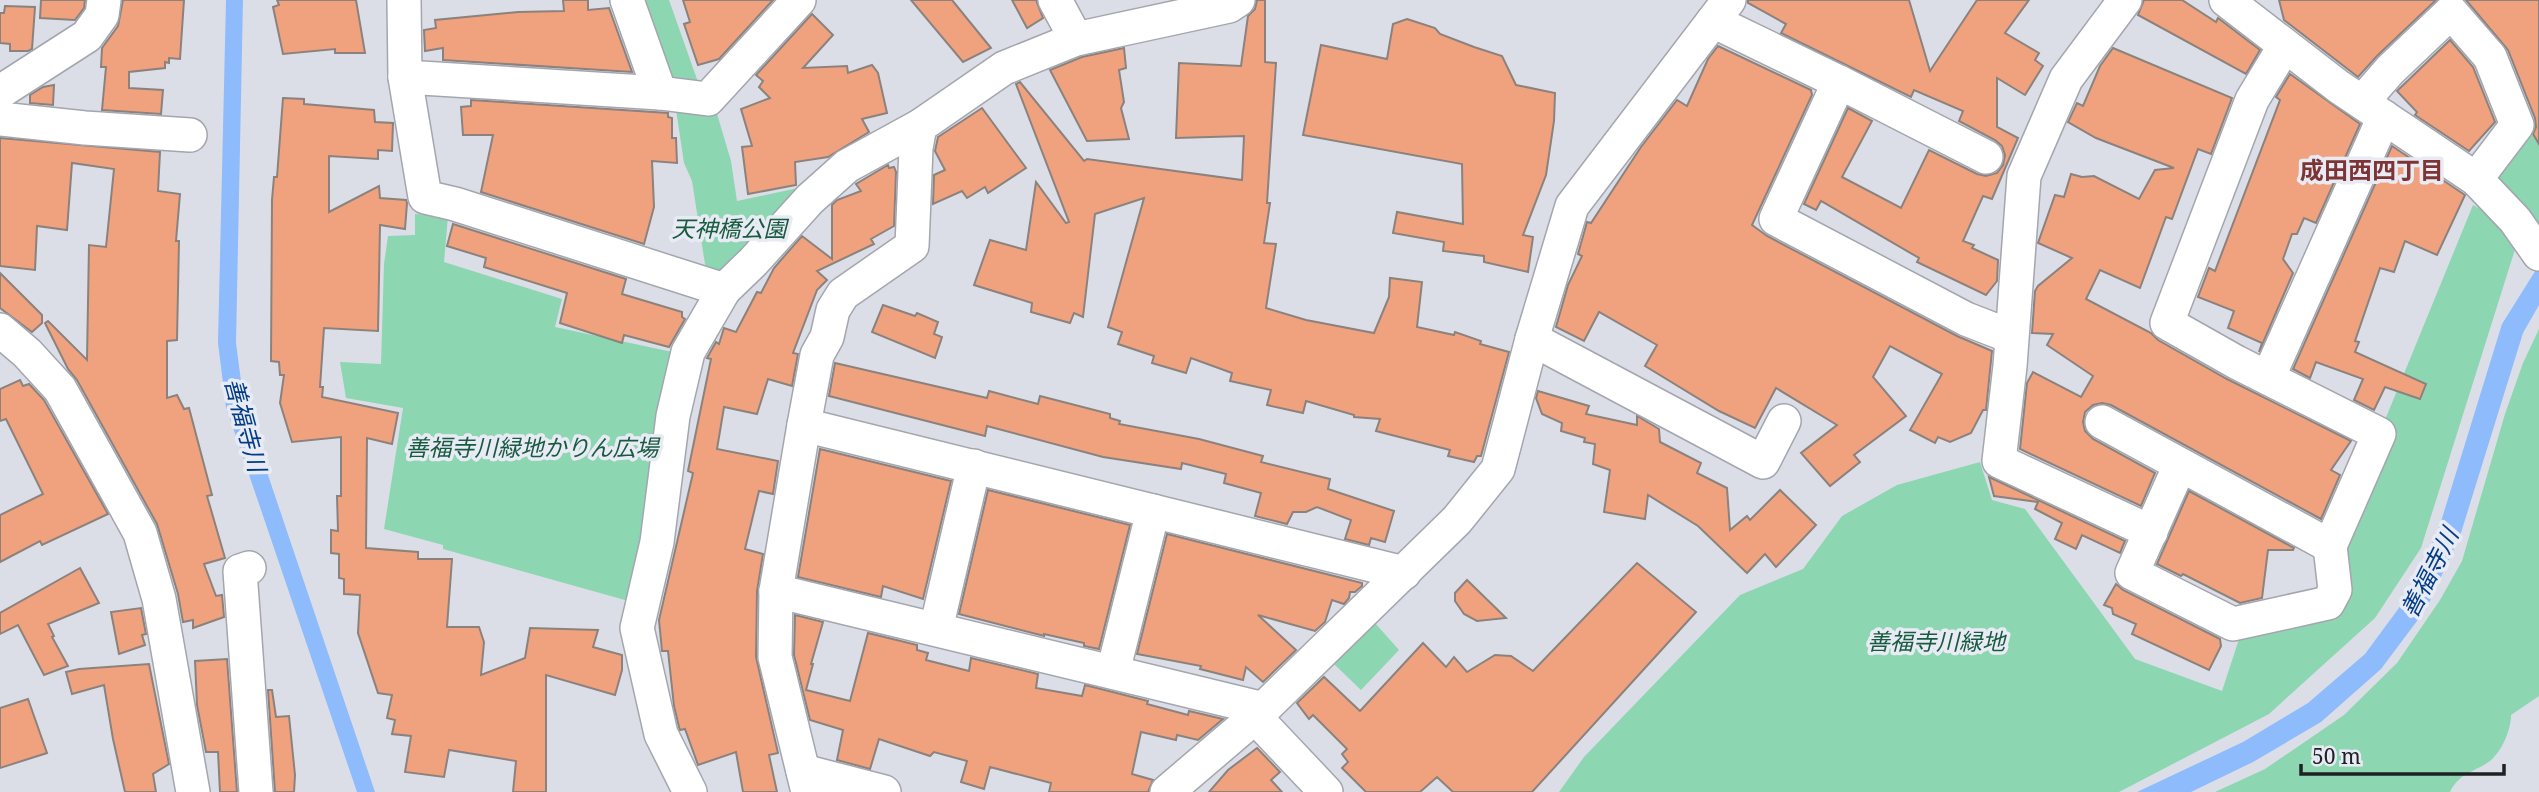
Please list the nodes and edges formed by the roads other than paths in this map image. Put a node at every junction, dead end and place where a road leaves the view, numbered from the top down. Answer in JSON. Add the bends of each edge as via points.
{"nodes":[{"id":1,"x":104,"y":0,"type":"edge"},
{"id":2,"x":404,"y":0,"type":"edge"},
{"id":3,"x":627,"y":0,"type":"edge"},
{"id":4,"x":799,"y":0,"type":"edge"},
{"id":5,"x":1055,"y":0,"type":"edge"},
{"id":6,"x":1238,"y":0,"type":"edge"},
{"id":7,"x":2125,"y":0,"type":"edge"},
{"id":8,"x":2226,"y":0,"type":"edge"},
{"id":9,"x":1721,"y":11,"type":"edge"},
{"id":10,"x":1076,"y":39,"type":"junction"},
{"id":11,"x":2284,"y":47,"type":"junction"},
{"id":12,"x":405,"y":77,"type":"junction"},
{"id":13,"x":1839,"y":82,"type":"junction"},
{"id":14,"x":0,"y":92,"type":"edge"},
{"id":15,"x":660,"y":93,"type":"junction"},
{"id":16,"x":2374,"y":109,"type":"junction"},
{"id":17,"x":0,"y":119,"type":"edge"},
{"id":18,"x":920,"y":126,"type":"junction"},
{"id":19,"x":190,"y":135,"type":"dead end"},
{"id":20,"x":1986,"y":157,"type":"dead end"},
{"id":21,"x":2476,"y":179,"type":"junction"},
{"id":22,"x":2536,"y":249,"type":"edge"},
{"id":23,"x":724,"y":290,"type":"junction"},
{"id":24,"x":0,"y":330,"type":"edge"},
{"id":25,"x":2011,"y":332,"type":"junction"},
{"id":26,"x":1532,"y":339,"type":"junction"},
{"id":27,"x":2268,"y":378,"type":"junction"},
{"id":28,"x":1784,"y":421,"type":"dead end"},
{"id":29,"x":2102,"y":422,"type":"dead end"},
{"id":30,"x":804,"y":425,"type":"junction"},
{"id":31,"x":2180,"y":465,"type":"junction"},
{"id":32,"x":974,"y":466,"type":"junction"},
{"id":33,"x":1153,"y":511,"type":"junction"},
{"id":34,"x":2151,"y":532,"type":"junction"},
{"id":35,"x":2330,"y":546,"type":"junction"},
{"id":36,"x":249,"y":568,"type":"dead end"},
{"id":37,"x":1404,"y":573,"type":"junction"},
{"id":38,"x":776,"y":591,"type":"junction"},
{"id":39,"x":936,"y":629,"type":"junction"},
{"id":40,"x":1113,"y":672,"type":"junction"},
{"id":41,"x":1259,"y":713,"type":"junction"},
{"id":42,"x":805,"y":782,"type":"edge"},
{"id":43,"x":193,"y":792,"type":"edge"},
{"id":44,"x":256,"y":792,"type":"edge"},
{"id":45,"x":690,"y":792,"type":"edge"},
{"id":46,"x":884,"y":792,"type":"edge"},
{"id":47,"x":1167,"y":792,"type":"edge"},
{"id":48,"x":1326,"y":792,"type":"edge"}],
"edges":[{"from":1,"to":14,"type":"street","via":[[102,15],[87,36]]},
{"from":2,"to":12,"type":"street"},
{"from":3,"to":15,"type":"street"},
{"from":4,"to":15,"type":"street","via":[[708,99]]},
{"from":5,"to":10,"type":"street"},
{"from":6,"to":10,"type":"street","via":[[1229,6]]},
{"from":7,"to":25,"type":"street","via":[[2066,79],[2024,176]]},
{"from":8,"to":11,"type":"street"},
{"from":9,"to":13,"type":"street"},
{"from":9,"to":26,"type":"street","via":[[1572,206]]},
{"from":10,"to":18,"type":"street","via":[[1004,68]]},
{"from":11,"to":16,"type":"street"},
{"from":11,"to":27,"type":"street","via":[[2252,100],[2167,324]]},
{"from":12,"to":15,"type":"street"},
{"from":12,"to":23,"type":"street","via":[[425,197]]},
{"from":13,"to":20,"type":"street"},
{"from":13,"to":25,"type":"street","via":[[1776,219],[1966,318],[2002,333]]},
{"from":16,"to":21,"type":"street"},
{"from":16,"to":21,"type":"street","via":[[2390,70],[2451,12],[2490,57],[2517,125]]},
{"from":16,"to":27,"type":"street"},
{"from":17,"to":19,"type":"street"},
{"from":18,"to":23,"type":"street","via":[[847,166]]},
{"from":18,"to":30,"type":"street","via":[[912,246],[843,294],[833,310],[817,355]]},
{"from":21,"to":22,"type":"street"},
{"from":23,"to":45,"type":"street","via":[[688,352],[673,416],[657,542],[637,628],[661,734]]},
{"from":24,"to":43,"type":"street","via":[[60,389],[140,533],[159,599]]},
{"from":25,"to":34,"type":"street","via":[[1999,461]]},
{"from":26,"to":28,"type":"street","via":[[1763,462]]},
{"from":26,"to":37,"type":"street","via":[[1498,469],[1457,520]]},
{"from":27,"to":35,"type":"street","via":[[2379,434]]},
{"from":29,"to":31,"type":"street"},
{"from":30,"to":32,"type":"street"},
{"from":30,"to":38,"type":"street"},
{"from":31,"to":34,"type":"street"},
{"from":31,"to":35,"type":"street"},
{"from":32,"to":33,"type":"street"},
{"from":32,"to":39,"type":"street"},
{"from":33,"to":37,"type":"street"},
{"from":33,"to":40,"type":"street"},
{"from":34,"to":35,"type":"street","via":[[2132,573],[2234,624],[2329,603],[2335,590]]},
{"from":36,"to":44,"type":"street","via":[[240,571]]},
{"from":37,"to":41,"type":"street"},
{"from":38,"to":39,"type":"street"},
{"from":38,"to":42,"type":"street","via":[[775,657]]},
{"from":39,"to":40,"type":"street"},
{"from":40,"to":41,"type":"street"},
{"from":41,"to":47,"type":"street"},
{"from":41,"to":48,"type":"street"},
{"from":42,"to":46,"type":"street"}]}
